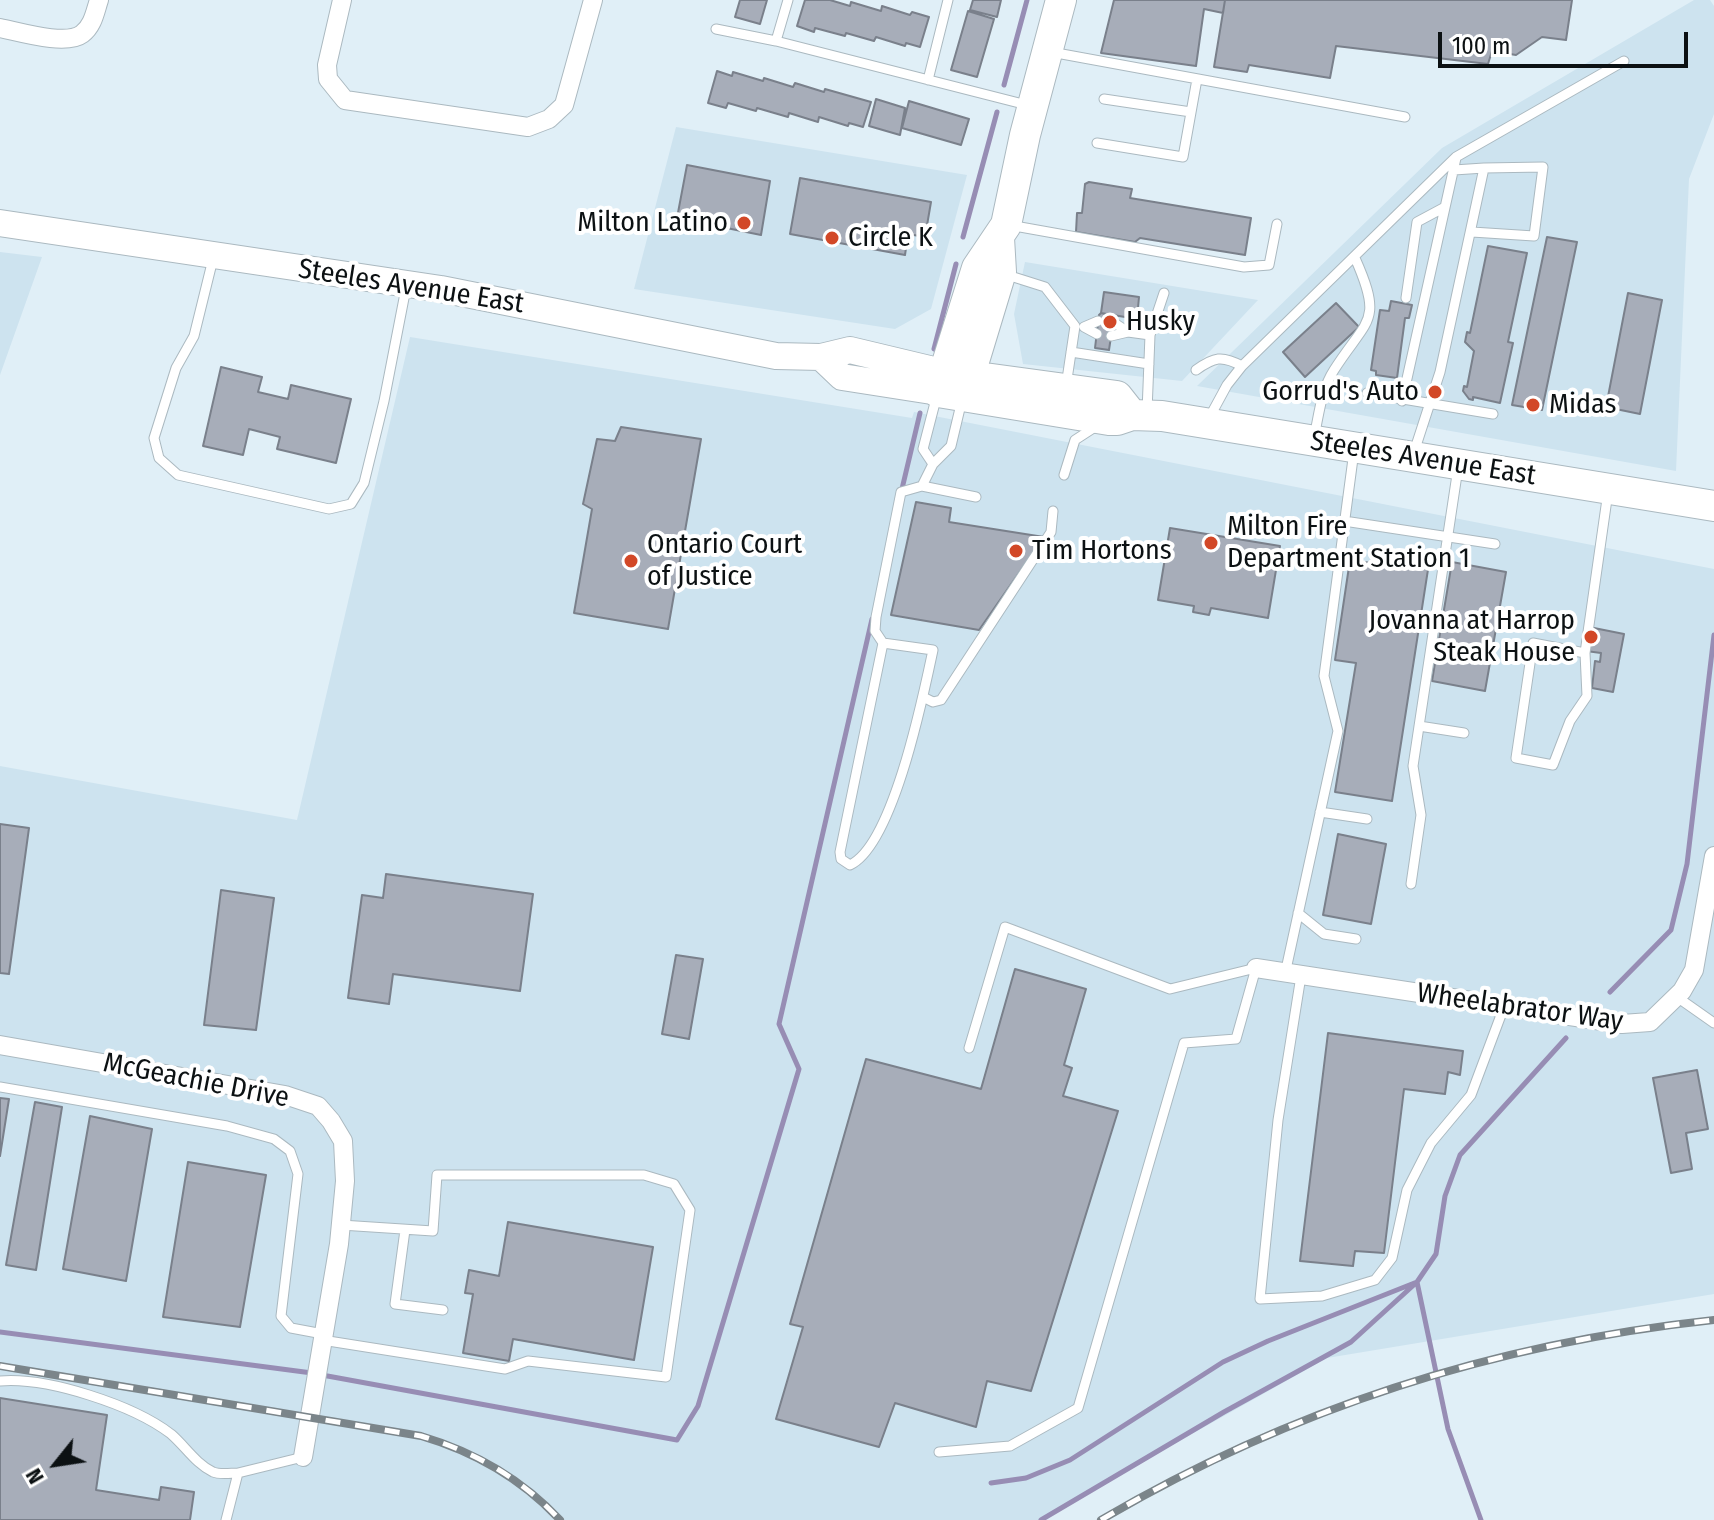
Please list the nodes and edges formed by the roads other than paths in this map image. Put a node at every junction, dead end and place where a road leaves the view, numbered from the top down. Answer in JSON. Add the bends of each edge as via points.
{"nodes":[{"id":1,"x":99,"y":0,"type":"edge"},
{"id":2,"x":342,"y":0,"type":"edge"},
{"id":3,"x":593,"y":0,"type":"edge"},
{"id":4,"x":788,"y":0,"type":"edge"},
{"id":5,"x":948,"y":0,"type":"edge"},
{"id":6,"x":1061,"y":0,"type":"edge"},
{"id":7,"x":0,"y":28,"type":"edge"},
{"id":8,"x":716,"y":29,"type":"dead end"},
{"id":9,"x":776,"y":41,"type":"junction"},
{"id":10,"x":1047,"y":51,"type":"junction"},
{"id":11,"x":1624,"y":61,"type":"dead end"},
{"id":12,"x":1197,"y":79,"type":"junction"},
{"id":13,"x":928,"y":80,"type":"junction"},
{"id":14,"x":1104,"y":99,"type":"dead end"},
{"id":15,"x":1032,"y":107,"type":"junction"},
{"id":16,"x":1191,"y":112,"type":"junction"},
{"id":17,"x":1405,"y":117,"type":"dead end"},
{"id":18,"x":1097,"y":143,"type":"dead end"},
{"id":19,"x":1456,"y":157,"type":"junction"},
{"id":20,"x":1484,"y":168,"type":"junction"},
{"id":21,"x":1454,"y":170,"type":"junction"},
{"id":22,"x":1445,"y":207,"type":"junction"},
{"id":23,"x":0,"y":223,"type":"edge"},
{"id":24,"x":1277,"y":224,"type":"dead end"},
{"id":25,"x":1002,"y":231,"type":"junction"},
{"id":26,"x":1472,"y":232,"type":"junction"},
{"id":27,"x":213,"y":256,"type":"junction"},
{"id":28,"x":1355,"y":258,"type":"junction"},
{"id":29,"x":1001,"y":272,"type":"junction"},
{"id":30,"x":407,"y":284,"type":"junction"},
{"id":31,"x":1164,"y":293,"type":"dead end"},
{"id":32,"x":1406,"y":298,"type":"dead end"},
{"id":33,"x":1098,"y":321,"type":"dead end"},
{"id":34,"x":1113,"y":322,"type":"dead end"},
{"id":35,"x":1080,"y":327,"type":"junction"},
{"id":36,"x":1128,"y":332,"type":"junction"},
{"id":37,"x":1097,"y":334,"type":"dead end"},
{"id":38,"x":1150,"y":335,"type":"junction"},
{"id":39,"x":1111,"y":336,"type":"dead end"},
{"id":40,"x":1071,"y":352,"type":"junction"},
{"id":41,"x":1149,"y":364,"type":"junction"},
{"id":42,"x":1242,"y":366,"type":"junction"},
{"id":43,"x":1196,"y":370,"type":"dead end"},
{"id":44,"x":953,"y":385,"type":"junction"},
{"id":45,"x":1066,"y":390,"type":"junction"},
{"id":46,"x":1367,"y":393,"type":"dead end"},
{"id":47,"x":1402,"y":401,"type":"junction"},
{"id":48,"x":1430,"y":405,"type":"junction"},
{"id":49,"x":1493,"y":414,"type":"dead end"},
{"id":50,"x":1129,"y":417,"type":"junction"},
{"id":51,"x":1206,"y":423,"type":"junction"},
{"id":52,"x":1313,"y":441,"type":"junction"},
{"id":53,"x":1354,"y":448,"type":"junction"},
{"id":54,"x":1412,"y":457,"type":"junction"},
{"id":55,"x":933,"y":464,"type":"junction"},
{"id":56,"x":1459,"y":465,"type":"junction"},
{"id":57,"x":1064,"y":475,"type":"dead end"},
{"id":58,"x":922,"y":486,"type":"junction"},
{"id":59,"x":1609,"y":489,"type":"junction"},
{"id":60,"x":976,"y":497,"type":"dead end"},
{"id":61,"x":1714,"y":506,"type":"edge"},
{"id":62,"x":1053,"y":511,"type":"dead end"},
{"id":63,"x":1344,"y":521,"type":"junction"},
{"id":64,"x":1448,"y":536,"type":"junction"},
{"id":65,"x":1495,"y":544,"type":"dead end"},
{"id":66,"x":883,"y":643,"type":"junction"},
{"id":67,"x":1585,"y":653,"type":"junction"},
{"id":68,"x":923,"y":697,"type":"junction"},
{"id":69,"x":1419,"y":726,"type":"junction"},
{"id":70,"x":1464,"y":733,"type":"dead end"},
{"id":71,"x":1320,"y":812,"type":"junction"},
{"id":72,"x":1367,"y":819,"type":"dead end"},
{"id":73,"x":1714,"y":856,"type":"edge"},
{"id":74,"x":1411,"y":884,"type":"dead end"},
{"id":75,"x":1298,"y":913,"type":"junction"},
{"id":76,"x":1707,"y":930,"type":"edge"},
{"id":77,"x":1356,"y":939,"type":"dead end"},
{"id":78,"x":1256,"y":968,"type":"junction"},
{"id":79,"x":1293,"y":975,"type":"junction"},
{"id":80,"x":1677,"y":997,"type":"junction"},
{"id":81,"x":1504,"y":1007,"type":"junction"},
{"id":82,"x":1714,"y":1023,"type":"edge"},
{"id":83,"x":0,"y":1045,"type":"edge"},
{"id":84,"x":969,"y":1048,"type":"dead end"},
{"id":85,"x":0,"y":1087,"type":"edge"},
{"id":86,"x":341,"y":1225,"type":"junction"},
{"id":87,"x":405,"y":1230,"type":"junction"},
{"id":88,"x":443,"y":1310,"type":"dead end"},
{"id":89,"x":321,"y":1344,"type":"junction"},
{"id":90,"x":0,"y":1381,"type":"edge"},
{"id":91,"x":939,"y":1452,"type":"dead end"},
{"id":92,"x":303,"y":1457,"type":"joint"},
{"id":93,"x":238,"y":1473,"type":"junction"},
{"id":94,"x":226,"y":1520,"type":"edge"}],
"edges":[{"from":1,"to":7,"type":"street","via":[[92,22],[81,35],[66,40]]},
{"from":2,"to":3,"type":"street","via":[[327,65],[328,79],[345,100],[528,127],[549,119],[564,105]]},
{"from":4,"to":9,"type":"lane"},
{"from":5,"to":13,"type":"lane"},
{"from":6,"to":10,"type":"main road"},
{"from":8,"to":9,"type":"lane"},
{"from":9,"to":13,"type":"lane"},
{"from":10,"to":12,"type":"lane"},
{"from":10,"to":15,"type":"main road"},
{"from":11,"to":19,"type":"lane"},
{"from":12,"to":16,"type":"lane"},
{"from":12,"to":17,"type":"lane"},
{"from":13,"to":15,"type":"lane"},
{"from":14,"to":16,"type":"lane"},
{"from":15,"to":25,"type":"main road"},
{"from":16,"to":18,"type":"lane","via":[[1183,157]]},
{"from":19,"to":21,"type":"lane"},
{"from":19,"to":28,"type":"lane"},
{"from":20,"to":21,"type":"lane"},
{"from":20,"to":26,"type":"lane"},
{"from":20,"to":26,"type":"lane","via":[[1543,167],[1534,236]]},
{"from":21,"to":22,"type":"lane"},
{"from":22,"to":32,"type":"lane","via":[[1417,222]]},
{"from":22,"to":47,"type":"lane"},
{"from":23,"to":27,"type":"main road","name":"Steeles Avenue East"},
{"from":24,"to":25,"type":"lane","via":[[1269,265],[1244,267]]},
{"from":25,"to":29,"type":"main road"},
{"from":25,"to":44,"type":"main road","via":[[977,268]]},
{"from":26,"to":48,"type":"lane"},
{"from":27,"to":30,"type":"main road","name":"Steeles Avenue East"},
{"from":27,"to":30,"type":"lane","via":[[194,336],[176,368],[154,438],[159,458],[178,475],[329,509],[351,504],[364,483]]},
{"from":28,"to":42,"type":"lane"},
{"from":28,"to":52,"type":"lane","via":[[1371,307],[1365,329],[1332,372]]},
{"from":29,"to":35,"type":"lane","via":[[1045,287]]},
{"from":29,"to":44,"type":"main road"},
{"from":30,"to":44,"type":"main road","name":"Steeles Avenue East","via":[[776,356],[821,357],[842,377]]},
{"from":31,"to":38,"type":"lane"},
{"from":33,"to":35,"type":"lane"},
{"from":34,"to":36,"type":"lane"},
{"from":35,"to":37,"type":"lane"},
{"from":35,"to":40,"type":"lane"},
{"from":36,"to":38,"type":"lane"},
{"from":36,"to":39,"type":"lane"},
{"from":38,"to":41,"type":"lane"},
{"from":40,"to":41,"type":"lane"},
{"from":40,"to":45,"type":"lane"},
{"from":41,"to":50,"type":"lane"},
{"from":42,"to":43,"type":"lane","via":[[1218,357]]},
{"from":42,"to":51,"type":"lane"},
{"from":44,"to":45,"type":"main road","name":"Steeles Avenue East"},
{"from":44,"to":50,"type":"main road","name":"Steeles Avenue East"},
{"from":44,"to":55,"type":"lane","via":[[951,446]]},
{"from":44,"to":55,"type":"lane","via":[[923,449]]},
{"from":45,"to":50,"type":"main road","name":"Steeles Avenue East","via":[[1117,396]]},
{"from":46,"to":47,"type":"lane"},
{"from":47,"to":48,"type":"lane"},
{"from":48,"to":49,"type":"lane"},
{"from":48,"to":54,"type":"lane"},
{"from":50,"to":51,"type":"main road","name":"Steeles Avenue East"},
{"from":50,"to":57,"type":"lane","via":[[1075,440]]},
{"from":51,"to":52,"type":"main road","name":"Steeles Avenue East"},
{"from":52,"to":53,"type":"main road","name":"Steeles Avenue East"},
{"from":53,"to":54,"type":"main road","name":"Steeles Avenue East"},
{"from":53,"to":63,"type":"lane"},
{"from":54,"to":56,"type":"main road","name":"Steeles Avenue East"},
{"from":55,"to":58,"type":"lane"},
{"from":56,"to":59,"type":"main road","name":"Steeles Avenue East"},
{"from":56,"to":64,"type":"lane"},
{"from":58,"to":60,"type":"lane"},
{"from":58,"to":66,"type":"lane","via":[[901,492],[876,617],[875,631]]},
{"from":59,"to":61,"type":"main road","name":"Steeles Avenue East"},
{"from":59,"to":67,"type":"lane"},
{"from":62,"to":68,"type":"lane","via":[[1051,532],[941,700]]},
{"from":63,"to":64,"type":"lane"},
{"from":63,"to":71,"type":"lane","via":[[1324,676],[1338,731]]},
{"from":64,"to":65,"type":"lane"},
{"from":64,"to":69,"type":"lane"},
{"from":66,"to":68,"type":"lane","via":[[933,650]]},
{"from":66,"to":68,"type":"lane","via":[[840,852],[845,864],[866,854],[902,780]]},
{"from":67,"to":67,"type":"lane","via":[[1533,643],[1516,758],[1553,765],[1570,721],[1587,696]]},
{"from":69,"to":70,"type":"lane"},
{"from":69,"to":74,"type":"lane","via":[[1413,766],[1421,815]]},
{"from":71,"to":72,"type":"lane"},
{"from":71,"to":75,"type":"lane"},
{"from":73,"to":76,"type":"street","name":"Wheelabrator Way"},
{"from":75,"to":77,"type":"lane","via":[[1324,934]]},
{"from":75,"to":79,"type":"lane"},
{"from":76,"to":80,"type":"street","name":"Wheelabrator Way","via":[[1694,970]]},
{"from":78,"to":79,"type":"street","name":"Wheelabrator Way"},
{"from":78,"to":84,"type":"lane","via":[[1170,989],[1005,927]]},
{"from":78,"to":91,"type":"lane","via":[[1236,1039],[1184,1043],[1078,1408],[1010,1446]]},
{"from":79,"to":81,"type":"street","name":"Wheelabrator Way"},
{"from":79,"to":81,"type":"lane","via":[[1260,1299],[1322,1296],[1375,1280],[1392,1258],[1407,1190],[1431,1143],[1471,1095]]},
{"from":80,"to":81,"type":"street","name":"Wheelabrator Way","via":[[1650,1022],[1636,1024]]},
{"from":80,"to":82,"type":"lane"},
{"from":83,"to":86,"type":"street","name":"McGeachie Drive","via":[[285,1095],[318,1106],[343,1141]]},
{"from":85,"to":89,"type":"lane","via":[[227,1126],[274,1139],[290,1151],[298,1174],[281,1316],[291,1328]]},
{"from":86,"to":87,"type":"lane"},
{"from":86,"to":89,"type":"street","name":"McGeachie Drive"},
{"from":87,"to":88,"type":"lane","via":[[395,1304]]},
{"from":87,"to":89,"type":"lane","via":[[433,1231],[437,1175],[644,1175],[674,1184],[690,1210],[666,1377],[528,1361],[505,1369]]},
{"from":89,"to":92,"type":"street","name":"McGeachie Drive"},
{"from":90,"to":93,"type":"lane","via":[[87,1394],[170,1434],[215,1473]]},
{"from":92,"to":93,"type":"lane"},
{"from":93,"to":94,"type":"lane"}]}
